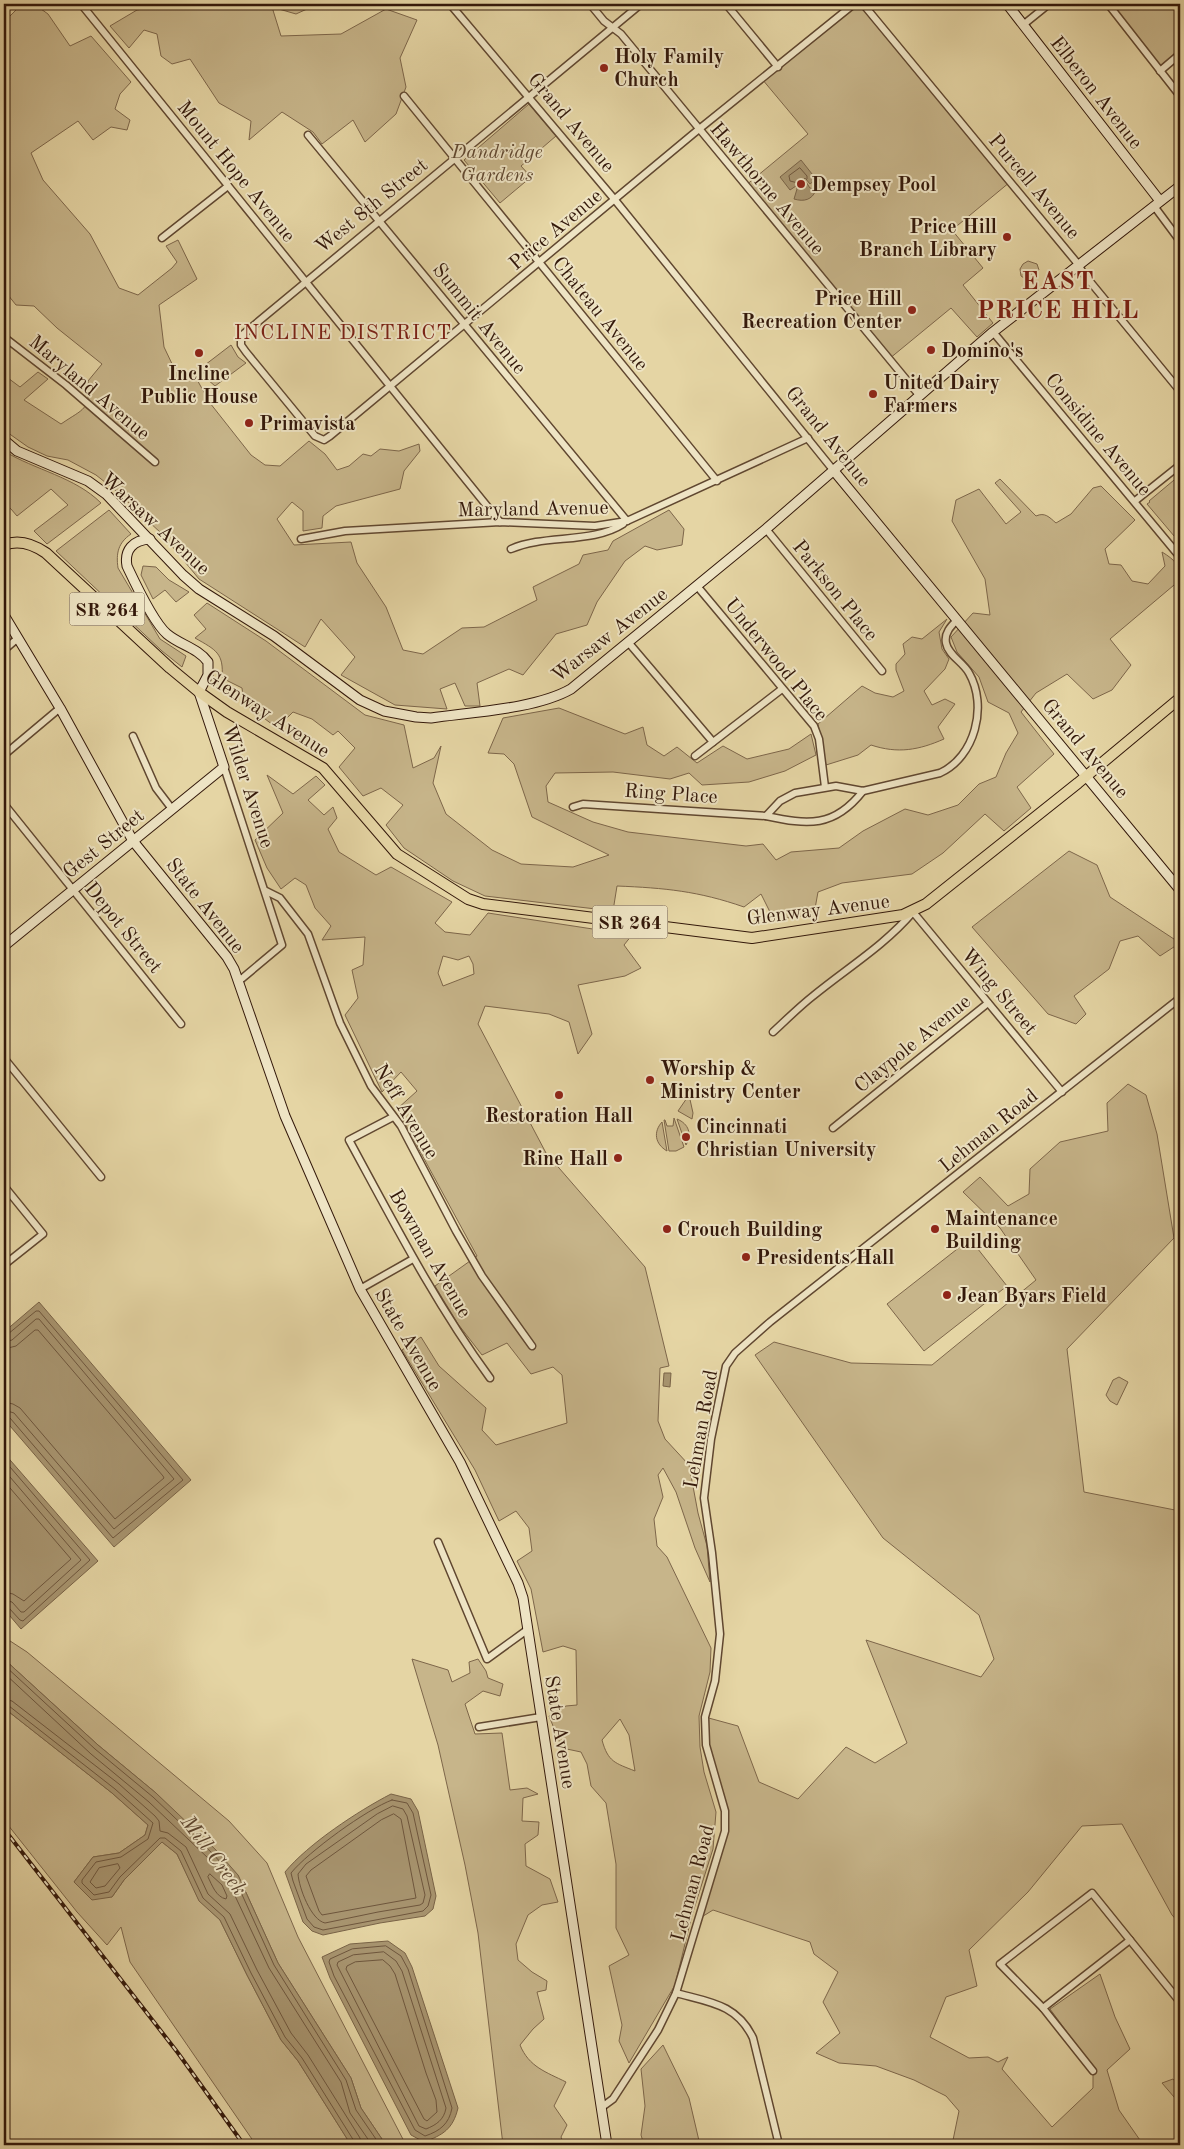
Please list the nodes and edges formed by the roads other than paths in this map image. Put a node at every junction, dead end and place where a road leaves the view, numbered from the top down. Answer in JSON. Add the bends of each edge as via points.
{"nodes":[{"id":1,"x":81,"y":4,"type":"edge"},
{"id":2,"x":450,"y":4,"type":"edge"},
{"id":3,"x":590,"y":4,"type":"edge"},
{"id":4,"x":641,"y":4,"type":"edge"},
{"id":5,"x":726,"y":4,"type":"edge"},
{"id":6,"x":854,"y":4,"type":"edge"},
{"id":7,"x":863,"y":4,"type":"edge"},
{"id":8,"x":1007,"y":4,"type":"edge"},
{"id":9,"x":1048,"y":4,"type":"edge"},
{"id":10,"x":1108,"y":4,"type":"edge"},
{"id":11,"x":1023,"y":25,"type":"junction"},
{"id":12,"x":613,"y":27,"type":"junction"},
{"id":13,"x":1180,"y":54,"type":"edge"},
{"id":14,"x":778,"y":67,"type":"junction"},
{"id":15,"x":1160,"y":70,"type":"junction"},
{"id":16,"x":404,"y":96,"type":"dead end"},
{"id":17,"x":1180,"y":96,"type":"edge"},
{"id":18,"x":527,"y":98,"type":"junction"},
{"id":19,"x":699,"y":130,"type":"junction"},
{"id":20,"x":308,"y":135,"type":"dead end"},
{"id":21,"x":454,"y":159,"type":"junction"},
{"id":22,"x":228,"y":186,"type":"junction"},
{"id":23,"x":1180,"y":186,"type":"edge"},
{"id":24,"x":615,"y":200,"type":"junction"},
{"id":25,"x":1157,"y":204,"type":"junction"},
{"id":26,"x":380,"y":221,"type":"junction"},
{"id":27,"x":162,"y":238,"type":"dead end"},
{"id":28,"x":1180,"y":241,"type":"edge"},
{"id":29,"x":540,"y":263,"type":"junction"},
{"id":30,"x":1078,"y":264,"type":"junction"},
{"id":31,"x":306,"y":281,"type":"junction"},
{"id":32,"x":465,"y":325,"type":"junction"},
{"id":33,"x":993,"y":332,"type":"junction"},
{"id":34,"x":4,"y":336,"type":"edge"},
{"id":35,"x":390,"y":386,"type":"junction"},
{"id":36,"x":1180,"y":392,"type":"edge"},
{"id":37,"x":919,"y":395,"type":"junction"},
{"id":38,"x":808,"y":438,"type":"junction"},
{"id":39,"x":4,"y":440,"type":"edge"},
{"id":40,"x":324,"y":440,"type":"joint"},
{"id":41,"x":155,"y":462,"type":"dead end"},
{"id":42,"x":1180,"y":465,"type":"edge"},
{"id":43,"x":834,"y":471,"type":"junction"},
{"id":44,"x":717,"y":480,"type":"junction"},
{"id":45,"x":1135,"y":501,"type":"junction"},
{"id":46,"x":627,"y":521,"type":"junction"},
{"id":47,"x":500,"y":522,"type":"junction"},
{"id":48,"x":766,"y":529,"type":"junction"},
{"id":49,"x":150,"y":539,"type":"junction"},
{"id":50,"x":301,"y":539,"type":"dead end"},
{"id":51,"x":6,"y":544,"type":"edge"},
{"id":52,"x":511,"y":549,"type":"dead end"},
{"id":53,"x":1180,"y":557,"type":"edge"},
{"id":54,"x":697,"y":586,"type":"junction"},
{"id":55,"x":4,"y":616,"type":"edge"},
{"id":56,"x":957,"y":620,"type":"junction"},
{"id":57,"x":18,"y":638,"type":"junction"},
{"id":58,"x":628,"y":642,"type":"junction"},
{"id":59,"x":4,"y":650,"type":"edge"},
{"id":60,"x":882,"y":671,"type":"dead end"},
{"id":61,"x":782,"y":689,"type":"junction"},
{"id":62,"x":200,"y":692,"type":"junction"},
{"id":63,"x":1180,"y":698,"type":"edge"},
{"id":64,"x":60,"y":708,"type":"junction"},
{"id":65,"x":133,"y":736,"type":"dead end"},
{"id":66,"x":713,"y":742,"type":"junction"},
{"id":67,"x":4,"y":755,"type":"edge"},
{"id":68,"x":695,"y":756,"type":"dead end"},
{"id":69,"x":224,"y":767,"type":"junction"},
{"id":70,"x":1086,"y":776,"type":"junction"},
{"id":71,"x":825,"y":787,"type":"junction"},
{"id":72,"x":863,"y":791,"type":"junction"},
{"id":73,"x":4,"y":804,"type":"edge"},
{"id":74,"x":573,"y":807,"type":"dead end"},
{"id":75,"x":172,"y":809,"type":"junction"},
{"id":76,"x":766,"y":816,"type":"junction"},
{"id":77,"x":132,"y":841,"type":"junction"},
{"id":78,"x":73,"y":890,"type":"junction"},
{"id":79,"x":1180,"y":890,"type":"edge"},
{"id":80,"x":266,"y":891,"type":"junction"},
{"id":81,"x":913,"y":912,"type":"junction"},
{"id":82,"x":4,"y":946,"type":"edge"},
{"id":83,"x":239,"y":981,"type":"junction"},
{"id":84,"x":1180,"y":998,"type":"edge"},
{"id":85,"x":988,"y":1003,"type":"junction"},
{"id":86,"x":181,"y":1024,"type":"dead end"},
{"id":87,"x":773,"y":1032,"type":"dead end"},
{"id":88,"x":4,"y":1058,"type":"edge"},
{"id":89,"x":1062,"y":1092,"type":"junction"},
{"id":90,"x":393,"y":1117,"type":"junction"},
{"id":91,"x":833,"y":1128,"type":"dead end"},
{"id":92,"x":101,"y":1177,"type":"dead end"},
{"id":93,"x":4,"y":1186,"type":"edge"},
{"id":94,"x":413,"y":1259,"type":"junction"},
{"id":95,"x":4,"y":1265,"type":"edge"},
{"id":96,"x":360,"y":1289,"type":"junction"},
{"id":97,"x":532,"y":1346,"type":"dead end"},
{"id":98,"x":490,"y":1378,"type":"dead end"},
{"id":99,"x":438,"y":1542,"type":"dead end"},
{"id":100,"x":527,"y":1630,"type":"junction"},
{"id":101,"x":541,"y":1717,"type":"junction"},
{"id":102,"x":479,"y":1726,"type":"dead end"},
{"id":103,"x":1130,"y":1940,"type":"junction"},
{"id":104,"x":676,"y":1993,"type":"junction"},
{"id":105,"x":1180,"y":2002,"type":"edge"},
{"id":106,"x":1043,"y":2008,"type":"junction"},
{"id":107,"x":1093,"y":2070,"type":"dead end"},
{"id":108,"x":602,"y":2106,"type":"junction"},
{"id":109,"x":607,"y":2145,"type":"edge"},
{"id":110,"x":779,"y":2145,"type":"edge"}],
"edges":[{"from":1,"to":22,"type":"street","name":"Mount Hope Avenue"},
{"from":2,"to":18,"type":"street","name":"Grand Avenue"},
{"from":3,"to":12,"type":"street","name":"Hawthorne Avenue"},
{"from":4,"to":12,"type":"street","name":"West 8th Street"},
{"from":5,"to":14,"type":"street"},
{"from":6,"to":14,"type":"street","name":"Price Avenue"},
{"from":7,"to":30,"type":"street","name":"Purcell Avenue"},
{"from":8,"to":11,"type":"main road","name":"Elberon Avenue"},
{"from":9,"to":11,"type":"street"},
{"from":10,"to":15,"type":"street"},
{"from":11,"to":25,"type":"main road","name":"Elberon Avenue"},
{"from":12,"to":18,"type":"street","name":"West 8th Street"},
{"from":12,"to":19,"type":"street","name":"Hawthorne Avenue"},
{"from":13,"to":15,"type":"street"},
{"from":14,"to":19,"type":"street","name":"Price Avenue"},
{"from":15,"to":17,"type":"street"},
{"from":16,"to":21,"type":"street","name":"Chateau Avenue"},
{"from":18,"to":21,"type":"street","name":"West 8th Street"},
{"from":18,"to":24,"type":"street","name":"Grand Avenue"},
{"from":19,"to":24,"type":"street","name":"Price Avenue"},
{"from":19,"to":37,"type":"street","name":"Hawthorne Avenue"},
{"from":20,"to":26,"type":"street","name":"Summit Avenue"},
{"from":21,"to":26,"type":"street","name":"West 8th Street"},
{"from":21,"to":29,"type":"street","name":"Chateau Avenue"},
{"from":22,"to":27,"type":"street"},
{"from":22,"to":31,"type":"street","name":"Mount Hope Avenue"},
{"from":23,"to":25,"type":"main road","name":"Warsaw Avenue"},
{"from":24,"to":29,"type":"street","name":"Price Avenue"},
{"from":24,"to":38,"type":"street","name":"Grand Avenue"},
{"from":25,"to":28,"type":"street"},
{"from":25,"to":30,"type":"main road","name":"Warsaw Avenue"},
{"from":26,"to":31,"type":"street","name":"West 8th Street"},
{"from":26,"to":32,"type":"street","name":"Summit Avenue"},
{"from":29,"to":32,"type":"street","name":"Price Avenue"},
{"from":29,"to":44,"type":"street","name":"Chateau Avenue"},
{"from":30,"to":33,"type":"main road","name":"Warsaw Avenue"},
{"from":30,"to":36,"type":"street","name":"Purcell Avenue"},
{"from":31,"to":35,"type":"street","name":"Mount Hope Avenue"},
{"from":31,"to":40,"type":"street","name":"West 8th Street","via":[[240,340],[246,352],[314,436]]},
{"from":32,"to":35,"type":"street","name":"Price Avenue"},
{"from":32,"to":46,"type":"street","name":"Summit Avenue"},
{"from":33,"to":37,"type":"main road","name":"Warsaw Avenue"},
{"from":33,"to":45,"type":"street","name":"Considine Avenue"},
{"from":34,"to":41,"type":"street","name":"Maryland Avenue"},
{"from":35,"to":40,"type":"street","name":"Price Avenue"},
{"from":35,"to":47,"type":"street","name":"Mount Hope Avenue"},
{"from":37,"to":43,"type":"main road","name":"Warsaw Avenue"},
{"from":38,"to":43,"type":"street","name":"Grand Avenue"},
{"from":38,"to":44,"type":"street","name":"Maryland Avenue"},
{"from":39,"to":49,"type":"main road","name":"Warsaw Avenue","via":[[31,458],[88,482],[106,494]]},
{"from":42,"to":45,"type":"street"},
{"from":43,"to":48,"type":"main road","name":"Warsaw Avenue"},
{"from":43,"to":56,"type":"main road","name":"Grand Avenue"},
{"from":44,"to":46,"type":"street","name":"Maryland Avenue"},
{"from":45,"to":53,"type":"street","name":"Considine Avenue"},
{"from":46,"to":47,"type":"street","name":"Maryland Avenue","via":[[595,526]]},
{"from":46,"to":52,"type":"street","via":[[608,532],[529,542]]},
{"from":47,"to":50,"type":"street","name":"Maryland Avenue","via":[[345,531]]},
{"from":48,"to":54,"type":"main road","name":"Warsaw Avenue"},
{"from":48,"to":60,"type":"street","name":"Parkson Place"},
{"from":49,"to":58,"type":"main road","name":"Warsaw Avenue","via":[[200,589],[274,636],[360,700],[384,711],[431,718],[556,698]]},
{"from":49,"to":62,"type":"main road","via":[[129,549],[127,566],[160,627],[208,662],[208,675]]},
{"from":51,"to":62,"type":"main road","name":"Glenway Avenue","number":"SR 264","via":[[24,542],[46,553]]},
{"from":54,"to":58,"type":"main road","name":"Warsaw Avenue"},
{"from":54,"to":61,"type":"street","name":"Underwood Place"},
{"from":55,"to":57,"type":"main road","name":"State Avenue"},
{"from":56,"to":70,"type":"main road","name":"Grand Avenue"},
{"from":56,"to":72,"type":"street","via":[[948,630],[946,644],[968,672],[975,690],[976,723],[968,748],[957,763],[940,773]]},
{"from":57,"to":59,"type":"street"},
{"from":57,"to":64,"type":"main road","name":"State Avenue"},
{"from":58,"to":66,"type":"street"},
{"from":61,"to":66,"type":"street"},
{"from":61,"to":71,"type":"street","name":"Underwood Place","via":[[818,733]]},
{"from":62,"to":69,"type":"main road","name":"Wilder Avenue"},
{"from":62,"to":81,"type":"main road","name":"Glenway Avenue","number":"SR 264","via":[[227,712],[323,768],[397,854],[475,902],[752,938]]},
{"from":63,"to":70,"type":"main road","name":"Glenway Avenue","number":"SR 264"},
{"from":64,"to":67,"type":"street"},
{"from":64,"to":77,"type":"main road","name":"State Avenue"},
{"from":65,"to":75,"type":"street","via":[[156,788]]},
{"from":66,"to":68,"type":"street"},
{"from":69,"to":75,"type":"main road","name":"Gest Street"},
{"from":69,"to":80,"type":"street","name":"Wilder Avenue"},
{"from":70,"to":79,"type":"main road","name":"Grand Avenue"},
{"from":70,"to":81,"type":"main road","name":"Glenway Avenue","number":"SR 264"},
{"from":71,"to":72,"type":"street"},
{"from":71,"to":76,"type":"street","via":[[789,796]]},
{"from":72,"to":76,"type":"street","name":"Ring Place","via":[[841,812],[816,822]]},
{"from":73,"to":78,"type":"street","name":"Depot Street"},
{"from":74,"to":76,"type":"street","name":"Ring Place","via":[[583,804]]},
{"from":75,"to":77,"type":"main road","name":"Gest Street"},
{"from":77,"to":78,"type":"main road","name":"Gest Street"},
{"from":77,"to":83,"type":"main road","name":"State Avenue","via":[[227,957]]},
{"from":78,"to":82,"type":"main road","name":"Gest Street"},
{"from":78,"to":86,"type":"street","name":"Depot Street"},
{"from":80,"to":83,"type":"street","name":"Wilder Avenue","via":[[282,945]]},
{"from":80,"to":90,"type":"street","name":"Neff Avenue","via":[[280,898],[308,934],[340,1023],[371,1086]]},
{"from":81,"to":85,"type":"street","name":"Wing Street"},
{"from":81,"to":87,"type":"street","via":[[897,931],[812,996]]},
{"from":83,"to":96,"type":"main road","name":"State Avenue","via":[[285,1116]]},
{"from":84,"to":89,"type":"street","name":"Lehman Road"},
{"from":85,"to":89,"type":"street","name":"Wing Street"},
{"from":85,"to":91,"type":"street","name":"Claypole Avenue"},
{"from":88,"to":92,"type":"street"},
{"from":89,"to":104,"type":"street","name":"Lehman Road","via":[[770,1322],[735,1353],[726,1366],[711,1440],[704,1498],[720,1634],[715,1681],[705,1717],[706,1745],[725,1811],[726,1831]]},
{"from":90,"to":94,"type":"street","name":"Bowman Avenue","via":[[349,1140]]},
{"from":90,"to":97,"type":"street","name":"Neff Avenue","via":[[401,1126],[482,1276]]},
{"from":93,"to":95,"type":"street","via":[[44,1234]]},
{"from":94,"to":96,"type":"street"},
{"from":94,"to":98,"type":"street","name":"Bowman Avenue","via":[[455,1330]]},
{"from":96,"to":100,"type":"main road","name":"State Avenue","via":[[460,1462],[518,1583]]},
{"from":99,"to":100,"type":"street","via":[[487,1659]]},
{"from":100,"to":101,"type":"main road","name":"State Avenue"},
{"from":101,"to":102,"type":"street"},
{"from":101,"to":108,"type":"main road","name":"State Avenue"},
{"from":103,"to":105,"type":"street"},
{"from":103,"to":106,"type":"street"},
{"from":103,"to":106,"type":"street","via":[[1092,1893],[1000,1964]]},
{"from":104,"to":108,"type":"street","name":"Lehman Road","via":[[658,2030],[613,2099]]},
{"from":104,"to":110,"type":"street","via":[[727,2008],[748,2028]]},
{"from":106,"to":107,"type":"street"},
{"from":108,"to":109,"type":"main road","name":"State Avenue"}]}
